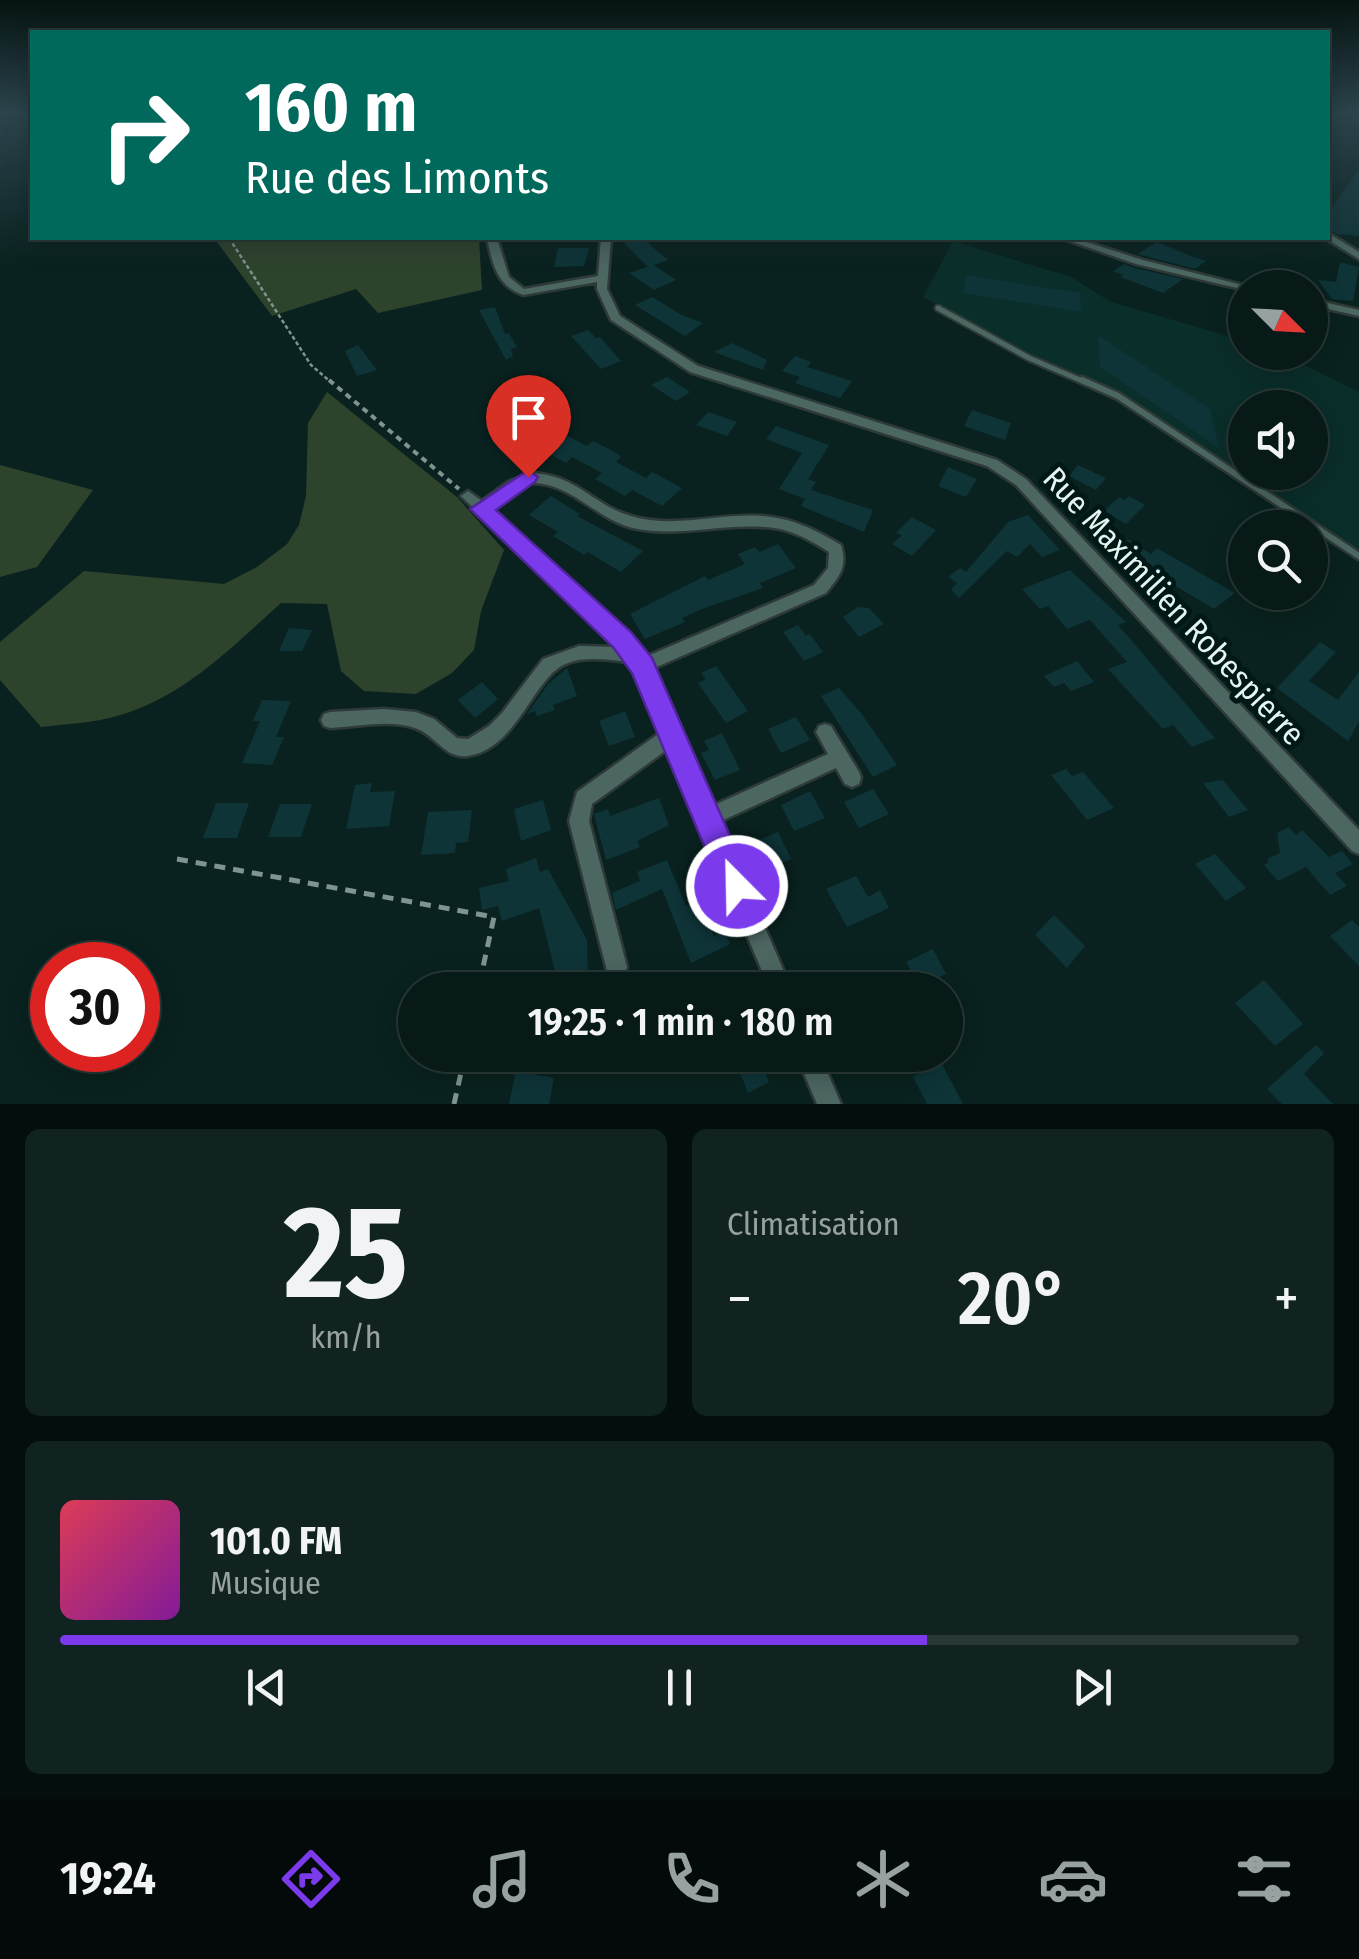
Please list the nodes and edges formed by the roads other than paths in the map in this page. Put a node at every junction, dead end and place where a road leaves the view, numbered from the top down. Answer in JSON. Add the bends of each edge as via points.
{"nodes":[{"id":1,"x":1330,"y":237,"type":"edge"},
{"id":2,"x":493,"y":240,"type":"edge"},
{"id":3,"x":606,"y":240,"type":"edge"},
{"id":4,"x":1072,"y":240,"type":"edge"},
{"id":5,"x":1097,"y":240,"type":"edge"},
{"id":6,"x":1088,"y":245,"type":"junction"},
{"id":7,"x":1359,"y":256,"type":"edge"},
{"id":8,"x":602,"y":278,"type":"junction"},
{"id":9,"x":1228,"y":283,"type":"edge"},
{"id":10,"x":1328,"y":306,"type":"edge"},
{"id":11,"x":938,"y":308,"type":"dead end"},
{"id":12,"x":1359,"y":313,"type":"edge"},
{"id":13,"x":1359,"y":556,"type":"edge"},
{"id":14,"x":638,"y":660,"type":"junction"},
{"id":15,"x":330,"y":720,"type":"dead end"},
{"id":16,"x":824,"y":732,"type":"dead end"},
{"id":17,"x":671,"y":736,"type":"junction"},
{"id":18,"x":840,"y":757,"type":"junction"},
{"id":19,"x":852,"y":778,"type":"dead end"},
{"id":20,"x":707,"y":818,"type":"junction"},
{"id":21,"x":1359,"y":844,"type":"edge"},
{"id":22,"x":616,"y":967,"type":"dead end"},
{"id":23,"x":773,"y":972,"type":"edge"},
{"id":24,"x":815,"y":1072,"type":"edge"},
{"id":25,"x":829,"y":1104,"type":"edge"}],
"edges":[{"from":1,"to":7,"type":"street"},
{"from":2,"to":8,"type":"street","via":[[512,289]]},
{"from":3,"to":8,"type":"street","name":"Rue Maximilien Robespierre"},
{"from":4,"to":6,"type":"street"},
{"from":5,"to":6,"type":"street"},
{"from":6,"to":9,"type":"street"},
{"from":8,"to":21,"type":"street","name":"Rue Maximilien Robespierre","via":[[615,318],[694,369],[992,463],[1021,482]]},
{"from":10,"to":12,"type":"street"},
{"from":11,"to":13,"type":"lane","via":[[1118,396]]},
{"from":14,"to":14,"type":"street","via":[[474,502],[528,477],[559,479],[631,522],[668,527],[764,518],[810,530],[836,549],[836,570],[820,589]]},
{"from":14,"to":15,"type":"street","via":[[580,652],[559,657],[490,740],[473,748],[452,745],[416,720]]},
{"from":14,"to":17,"type":"street"},
{"from":16,"to":18,"type":"street"},
{"from":17,"to":20,"type":"street"},
{"from":17,"to":22,"type":"street","via":[[584,798],[579,821]]},
{"from":18,"to":19,"type":"street"},
{"from":18,"to":20,"type":"street"},
{"from":20,"to":23,"type":"street"},
{"from":24,"to":25,"type":"street"}]}
